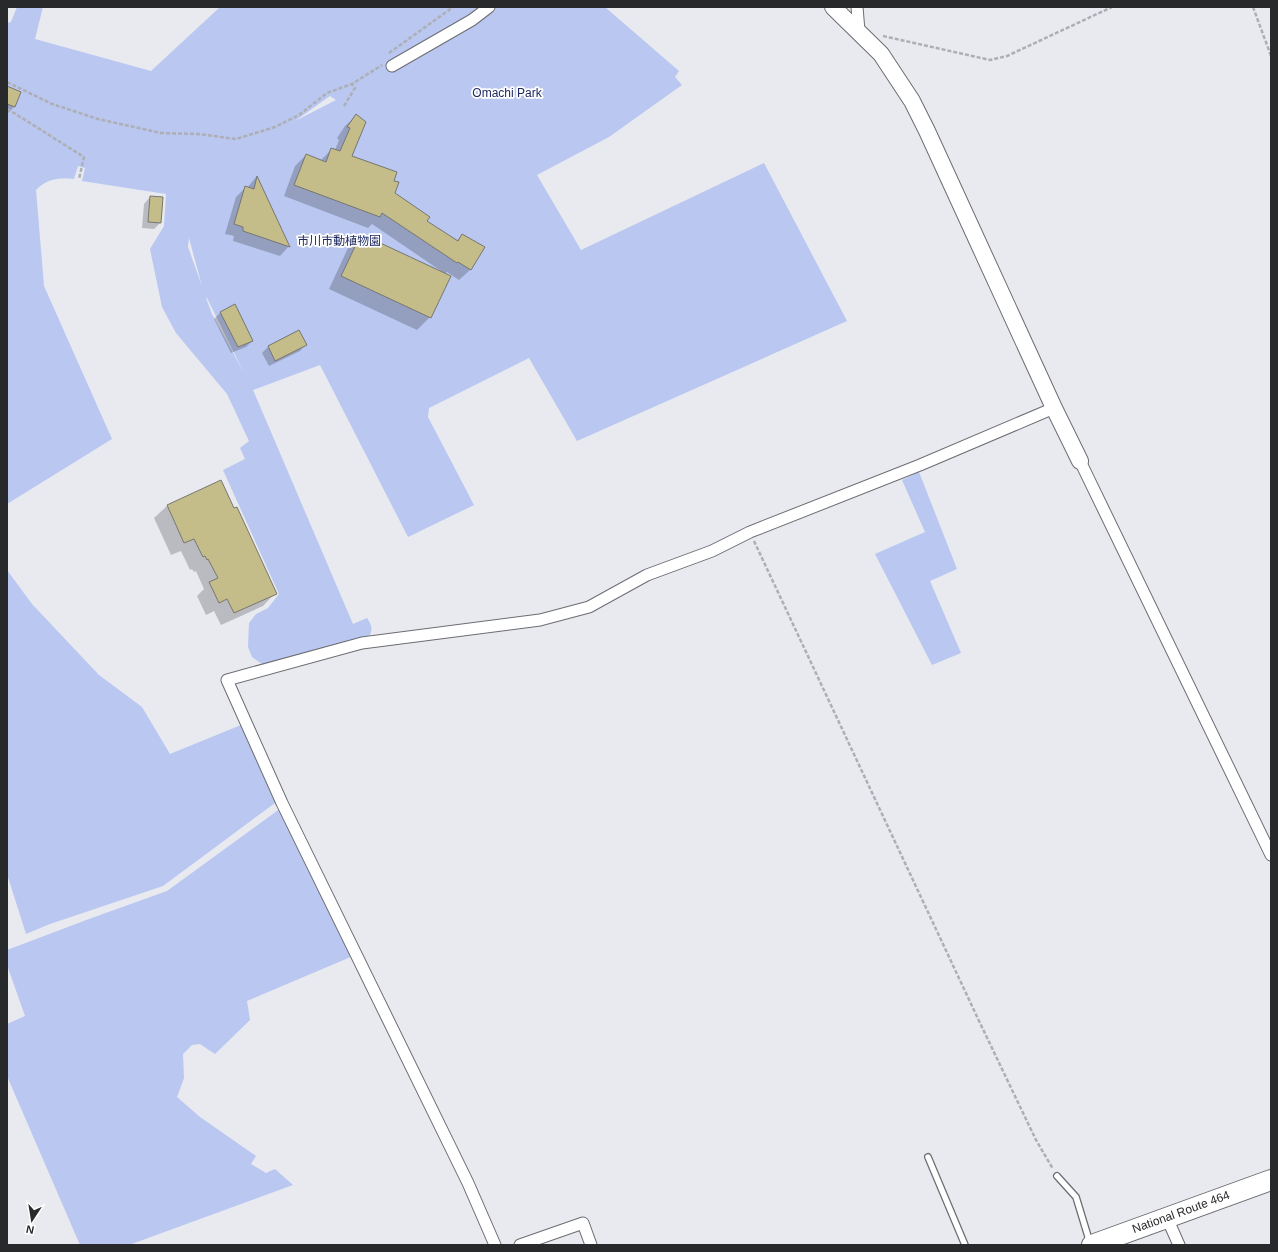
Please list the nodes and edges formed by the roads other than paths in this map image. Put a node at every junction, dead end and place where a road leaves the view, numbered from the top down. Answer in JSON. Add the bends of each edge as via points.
{"nodes":[{"id":1,"x":489,"y":7,"type":"edge"},
{"id":2,"x":833,"y":7,"type":"edge"},
{"id":3,"x":857,"y":7,"type":"edge"},
{"id":4,"x":858,"y":31,"type":"junction"},
{"id":5,"x":392,"y":66,"type":"dead end"},
{"id":6,"x":1054,"y":408,"type":"junction"},
{"id":7,"x":1080,"y":461,"type":"joint"},
{"id":8,"x":1271,"y":855,"type":"edge"},
{"id":9,"x":928,"y":1157,"type":"dead end"},
{"id":10,"x":1057,"y":1176,"type":"road end"},
{"id":11,"x":1271,"y":1180,"type":"edge"},
{"id":12,"x":1167,"y":1218,"type":"junction"},
{"id":13,"x":495,"y":1245,"type":"edge"},
{"id":14,"x":520,"y":1245,"type":"edge"},
{"id":15,"x":591,"y":1245,"type":"edge"},
{"id":16,"x":965,"y":1245,"type":"edge"},
{"id":17,"x":1091,"y":1245,"type":"edge"},
{"id":18,"x":1179,"y":1245,"type":"edge"}],
"edges":[{"from":1,"to":5,"type":"street","via":[[472,20]]},
{"from":2,"to":4,"type":"street"},
{"from":3,"to":4,"type":"street"},
{"from":4,"to":6,"type":"street","via":[[881,54],[921,119]]},
{"from":6,"to":7,"type":"street"},
{"from":6,"to":13,"type":"street","via":[[920,465],[750,532],[712,551],[647,575],[589,607],[540,620],[362,643],[227,680],[282,803],[468,1184]]},
{"from":7,"to":8,"type":"street"},
{"from":9,"to":16,"type":"lane"},
{"from":10,"to":17,"type":"lane","via":[[1076,1197]]},
{"from":11,"to":12,"type":"highway","name":"National Route 464"},
{"from":12,"to":17,"type":"highway","name":"National Route 464"},
{"from":12,"to":18,"type":"street"},
{"from":14,"to":15,"type":"street","via":[[583,1223]]}]}
